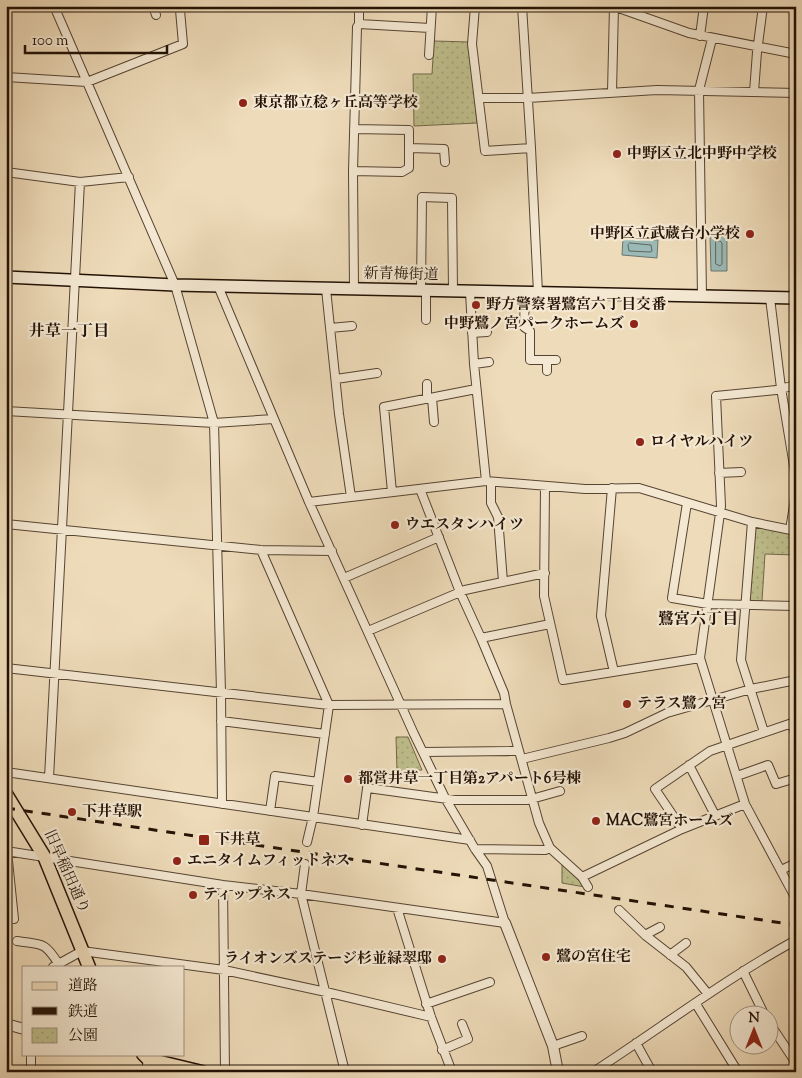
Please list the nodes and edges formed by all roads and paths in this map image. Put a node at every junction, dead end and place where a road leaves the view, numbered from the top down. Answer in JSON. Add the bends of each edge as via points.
{"nodes":[{"id":1,"x":54,"y":6,"type":"edge"},
{"id":2,"x":153,"y":6,"type":"edge"},
{"id":3,"x":359,"y":6,"type":"edge"},
{"id":4,"x":432,"y":6,"type":"edge"},
{"id":5,"x":475,"y":6,"type":"edge"},
{"id":6,"x":522,"y":6,"type":"edge"},
{"id":7,"x":613,"y":6,"type":"edge"},
{"id":8,"x":642,"y":6,"type":"edge"},
{"id":9,"x":704,"y":6,"type":"edge"},
{"id":10,"x":763,"y":6,"type":"edge"},
{"id":11,"x":180,"y":10,"type":"dead end"},
{"id":12,"x":156,"y":14,"type":"dead end"},
{"id":13,"x":640,"y":15,"type":"junction"},
{"id":14,"x":358,"y":24,"type":"junction"},
{"id":15,"x":430,"y":28,"type":"junction"},
{"id":16,"x":700,"y":36,"type":"junction"},
{"id":17,"x":712,"y":39,"type":"junction"},
{"id":18,"x":758,"y":47,"type":"junction"},
{"id":19,"x":796,"y":54,"type":"edge"},
{"id":20,"x":429,"y":55,"type":"dead end"},
{"id":21,"x":6,"y":77,"type":"edge"},
{"id":22,"x":87,"y":82,"type":"junction"},
{"id":23,"x":698,"y":90,"type":"junction"},
{"id":24,"x":612,"y":92,"type":"junction"},
{"id":25,"x":754,"y":92,"type":"junction"},
{"id":26,"x":796,"y":93,"type":"edge"},
{"id":27,"x":479,"y":98,"type":"junction"},
{"id":28,"x":528,"y":98,"type":"junction"},
{"id":29,"x":354,"y":129,"type":"junction"},
{"id":30,"x":409,"y":148,"type":"junction"},
{"id":31,"x":531,"y":148,"type":"junction"},
{"id":32,"x":444,"y":162,"type":"dead end"},
{"id":33,"x":353,"y":171,"type":"junction"},
{"id":34,"x":6,"y":172,"type":"edge"},
{"id":35,"x":129,"y":177,"type":"junction"},
{"id":36,"x":80,"y":182,"type":"junction"},
{"id":37,"x":6,"y":277,"type":"edge"},
{"id":38,"x":76,"y":280,"type":"junction"},
{"id":39,"x":175,"y":285,"type":"junction"},
{"id":40,"x":218,"y":286,"type":"junction"},
{"id":41,"x":326,"y":288,"type":"junction"},
{"id":42,"x":354,"y":289,"type":"junction"},
{"id":43,"x":424,"y":290,"type":"junction"},
{"id":44,"x":453,"y":291,"type":"junction"},
{"id":45,"x":470,"y":292,"type":"junction"},
{"id":46,"x":525,"y":292,"type":"junction"},
{"id":47,"x":538,"y":293,"type":"junction"},
{"id":48,"x":702,"y":296,"type":"junction"},
{"id":49,"x":770,"y":298,"type":"junction"},
{"id":50,"x":796,"y":298,"type":"edge"},
{"id":51,"x":426,"y":320,"type":"dead end"},
{"id":52,"x":352,"y":326,"type":"dead end"},
{"id":53,"x":330,"y":328,"type":"junction"},
{"id":54,"x":539,"y":328,"type":"dead end"},
{"id":55,"x":528,"y":329,"type":"junction"},
{"id":56,"x":487,"y":332,"type":"dead end"},
{"id":57,"x":472,"y":333,"type":"junction"},
{"id":58,"x":489,"y":362,"type":"dead end"},
{"id":59,"x":474,"y":364,"type":"junction"},
{"id":60,"x":547,"y":371,"type":"dead end"},
{"id":61,"x":377,"y":373,"type":"dead end"},
{"id":62,"x":336,"y":379,"type":"junction"},
{"id":63,"x":427,"y":384,"type":"dead end"},
{"id":64,"x":796,"y":385,"type":"edge"},
{"id":65,"x":781,"y":388,"type":"junction"},
{"id":66,"x":476,"y":389,"type":"junction"},
{"id":67,"x":430,"y":398,"type":"junction"},
{"id":68,"x":6,"y":411,"type":"edge"},
{"id":69,"x":68,"y":414,"type":"junction"},
{"id":70,"x":273,"y":419,"type":"junction"},
{"id":71,"x":434,"y":422,"type":"dead end"},
{"id":72,"x":214,"y":423,"type":"junction"},
{"id":73,"x":741,"y":472,"type":"dead end"},
{"id":74,"x":719,"y":473,"type":"junction"},
{"id":75,"x":488,"y":481,"type":"junction"},
{"id":76,"x":545,"y":486,"type":"junction"},
{"id":77,"x":612,"y":488,"type":"junction"},
{"id":78,"x":420,"y":490,"type":"junction"},
{"id":79,"x":392,"y":492,"type":"junction"},
{"id":80,"x":351,"y":497,"type":"junction"},
{"id":81,"x":309,"y":502,"type":"junction"},
{"id":82,"x":688,"y":503,"type":"junction"},
{"id":83,"x":719,"y":513,"type":"junction"},
{"id":84,"x":752,"y":522,"type":"junction"},
{"id":85,"x":6,"y":524,"type":"edge"},
{"id":86,"x":62,"y":529,"type":"junction"},
{"id":87,"x":793,"y":531,"type":"edge"},
{"id":88,"x":439,"y":537,"type":"junction"},
{"id":89,"x":216,"y":544,"type":"junction"},
{"id":90,"x":261,"y":550,"type":"junction"},
{"id":91,"x":332,"y":551,"type":"junction"},
{"id":92,"x":545,"y":573,"type":"junction"},
{"id":93,"x":344,"y":578,"type":"junction"},
{"id":94,"x":503,"y":582,"type":"junction"},
{"id":95,"x":460,"y":592,"type":"junction"},
{"id":96,"x":708,"y":604,"type":"junction"},
{"id":97,"x":745,"y":605,"type":"junction"},
{"id":98,"x":796,"y":606,"type":"edge"},
{"id":99,"x":550,"y":624,"type":"junction"},
{"id":100,"x":368,"y":631,"type":"junction"},
{"id":101,"x":482,"y":638,"type":"junction"},
{"id":102,"x":700,"y":658,"type":"junction"},
{"id":103,"x":6,"y":668,"type":"edge"},
{"id":104,"x":614,"y":672,"type":"junction"},
{"id":105,"x":56,"y":674,"type":"junction"},
{"id":106,"x":796,"y":680,"type":"edge"},
{"id":107,"x":751,"y":689,"type":"junction"},
{"id":108,"x":221,"y":692,"type":"junction"},
{"id":109,"x":713,"y":700,"type":"junction"},
{"id":110,"x":401,"y":704,"type":"junction"},
{"id":111,"x":506,"y":704,"type":"junction"},
{"id":112,"x":329,"y":705,"type":"junction"},
{"id":113,"x":221,"y":721,"type":"junction"},
{"id":114,"x":764,"y":732,"type":"junction"},
{"id":115,"x":325,"y":734,"type":"junction"},
{"id":116,"x":796,"y":736,"type":"edge"},
{"id":117,"x":727,"y":745,"type":"junction"},
{"id":118,"x":423,"y":752,"type":"junction"},
{"id":119,"x":521,"y":755,"type":"junction"},
{"id":120,"x":689,"y":765,"type":"junction"},
{"id":121,"x":6,"y":772,"type":"edge"},
{"id":122,"x":369,"y":774,"type":"dead end"},
{"id":123,"x":737,"y":776,"type":"junction"},
{"id":124,"x":49,"y":778,"type":"junction"},
{"id":125,"x":796,"y":778,"type":"edge"},
{"id":126,"x":318,"y":782,"type":"junction"},
{"id":127,"x":368,"y":788,"type":"junction"},
{"id":128,"x":560,"y":791,"type":"dead end"},
{"id":129,"x":6,"y":794,"type":"edge"},
{"id":130,"x":445,"y":798,"type":"junction"},
{"id":131,"x":532,"y":800,"type":"junction"},
{"id":132,"x":222,"y":804,"type":"junction"},
{"id":133,"x":745,"y":804,"type":"junction"},
{"id":134,"x":270,"y":811,"type":"junction"},
{"id":135,"x":715,"y":815,"type":"junction"},
{"id":136,"x":313,"y":817,"type":"junction"},
{"id":137,"x":362,"y":825,"type":"junction"},
{"id":138,"x":682,"y":829,"type":"junction"},
{"id":139,"x":470,"y":840,"type":"junction"},
{"id":140,"x":307,"y":842,"type":"dead end"},
{"id":141,"x":550,"y":848,"type":"junction"},
{"id":142,"x":475,"y":849,"type":"junction"},
{"id":143,"x":6,"y":851,"type":"edge"},
{"id":144,"x":44,"y":856,"type":"junction"},
{"id":145,"x":796,"y":863,"type":"edge"},
{"id":146,"x":304,"y":864,"type":"dead end"},
{"id":147,"x":781,"y":870,"type":"junction"},
{"id":148,"x":582,"y":877,"type":"junction"},
{"id":149,"x":223,"y":885,"type":"junction"},
{"id":150,"x":588,"y":887,"type":"dead end"},
{"id":151,"x":301,"y":894,"type":"junction"},
{"id":152,"x":796,"y":899,"type":"edge"},
{"id":153,"x":397,"y":908,"type":"junction"},
{"id":154,"x":619,"y":910,"type":"dead end"},
{"id":155,"x":14,"y":919,"type":"dead end"},
{"id":156,"x":505,"y":923,"type":"junction"},
{"id":157,"x":660,"y":927,"type":"dead end"},
{"id":158,"x":645,"y":935,"type":"junction"},
{"id":159,"x":796,"y":940,"type":"edge"},
{"id":160,"x":17,"y":941,"type":"dead end"},
{"id":161,"x":686,"y":943,"type":"dead end"},
{"id":162,"x":82,"y":952,"type":"junction"},
{"id":163,"x":670,"y":955,"type":"junction"},
{"id":164,"x":55,"y":965,"type":"edge"},
{"id":165,"x":89,"y":966,"type":"edge"},
{"id":166,"x":224,"y":970,"type":"junction"},
{"id":167,"x":744,"y":971,"type":"junction"},
{"id":168,"x":490,"y":982,"type":"dead end"},
{"id":169,"x":326,"y":992,"type":"junction"},
{"id":170,"x":708,"y":994,"type":"junction"},
{"id":171,"x":426,"y":1004,"type":"junction"},
{"id":172,"x":696,"y":1004,"type":"junction"},
{"id":173,"x":760,"y":1006,"type":"edge"},
{"id":174,"x":431,"y":1017,"type":"junction"},
{"id":175,"x":6,"y":1024,"type":"edge"},
{"id":176,"x":462,"y":1024,"type":"dead end"},
{"id":177,"x":22,"y":1028,"type":"edge"},
{"id":178,"x":582,"y":1036,"type":"dead end"},
{"id":179,"x":780,"y":1039,"type":"edge"},
{"id":180,"x":636,"y":1044,"type":"junction"},
{"id":181,"x":553,"y":1046,"type":"junction"},
{"id":182,"x":442,"y":1050,"type":"junction"},
{"id":183,"x":31,"y":1056,"type":"edge"},
{"id":184,"x":143,"y":1059,"type":"edge"},
{"id":185,"x":796,"y":1063,"type":"edge"},
{"id":186,"x":30,"y":1072,"type":"edge"},
{"id":187,"x":202,"y":1072,"type":"edge"},
{"id":188,"x":225,"y":1072,"type":"edge"},
{"id":189,"x":346,"y":1072,"type":"edge"},
{"id":190,"x":452,"y":1072,"type":"edge"},
{"id":191,"x":558,"y":1072,"type":"edge"},
{"id":192,"x":594,"y":1072,"type":"edge"},
{"id":193,"x":652,"y":1072,"type":"edge"},
{"id":194,"x":738,"y":1072,"type":"edge"}],
"edges":[{"from":1,"to":22,"type":"street"},
{"from":2,"to":12,"type":"street"},
{"from":3,"to":14,"type":"street"},
{"from":4,"to":15,"type":"street"},
{"from":5,"to":27,"type":"street","via":[[472,44]]},
{"from":6,"to":28,"type":"street"},
{"from":7,"to":13,"type":"street"},
{"from":7,"to":24,"type":"street"},
{"from":8,"to":13,"type":"street"},
{"from":9,"to":16,"type":"street"},
{"from":10,"to":18,"type":"street"},
{"from":11,"to":22,"type":"street","via":[[183,44]]},
{"from":13,"to":16,"type":"street"},
{"from":14,"to":15,"type":"street"},
{"from":14,"to":29,"type":"street"},
{"from":15,"to":20,"type":"street"},
{"from":16,"to":17,"type":"street"},
{"from":17,"to":18,"type":"street"},
{"from":17,"to":23,"type":"street"},
{"from":18,"to":19,"type":"street"},
{"from":18,"to":25,"type":"street"},
{"from":21,"to":22,"type":"street"},
{"from":22,"to":35,"type":"street"},
{"from":23,"to":24,"type":"street"},
{"from":23,"to":25,"type":"street"},
{"from":23,"to":48,"type":"street"},
{"from":24,"to":28,"type":"street"},
{"from":25,"to":26,"type":"street"},
{"from":27,"to":28,"type":"street"},
{"from":27,"to":31,"type":"street","via":[[485,151]]},
{"from":28,"to":31,"type":"street"},
{"from":29,"to":30,"type":"street","via":[[409,130]]},
{"from":29,"to":33,"type":"street"},
{"from":30,"to":32,"type":"street","via":[[444,149]]},
{"from":30,"to":33,"type":"street","via":[[409,168],[402,172]]},
{"from":31,"to":47,"type":"street"},
{"from":33,"to":42,"type":"street"},
{"from":34,"to":36,"type":"street"},
{"from":35,"to":36,"type":"street"},
{"from":35,"to":39,"type":"street"},
{"from":36,"to":38,"type":"street"},
{"from":37,"to":38,"type":"main road","name":"新青梅街道"},
{"from":38,"to":39,"type":"main road","name":"新青梅街道"},
{"from":38,"to":69,"type":"street"},
{"from":39,"to":40,"type":"main road","name":"新青梅街道"},
{"from":39,"to":72,"type":"street"},
{"from":40,"to":41,"type":"main road","name":"新青梅街道"},
{"from":40,"to":70,"type":"street"},
{"from":41,"to":42,"type":"main road","name":"新青梅街道"},
{"from":41,"to":53,"type":"street"},
{"from":42,"to":43,"type":"main road","name":"新青梅街道"},
{"from":43,"to":44,"type":"main road","name":"新青梅街道"},
{"from":43,"to":44,"type":"street","via":[[422,197],[452,198]]},
{"from":43,"to":51,"type":"street"},
{"from":44,"to":45,"type":"main road","name":"新青梅街道"},
{"from":45,"to":46,"type":"main road","name":"新青梅街道"},
{"from":45,"to":57,"type":"street"},
{"from":46,"to":47,"type":"main road","name":"新青梅街道"},
{"from":46,"to":55,"type":"street","via":[[524,326]]},
{"from":47,"to":48,"type":"main road","name":"新青梅街道"},
{"from":48,"to":49,"type":"main road","name":"新青梅街道"},
{"from":49,"to":50,"type":"main road","name":"新青梅街道"},
{"from":49,"to":65,"type":"street"},
{"from":52,"to":53,"type":"street"},
{"from":53,"to":62,"type":"street"},
{"from":54,"to":55,"type":"street"},
{"from":55,"to":60,"type":"street","via":[[530,360],[551,360]]},
{"from":56,"to":57,"type":"street"},
{"from":57,"to":59,"type":"street"},
{"from":58,"to":59,"type":"street"},
{"from":59,"to":66,"type":"street"},
{"from":61,"to":62,"type":"street"},
{"from":62,"to":80,"type":"street"},
{"from":63,"to":67,"type":"street"},
{"from":64,"to":65,"type":"street"},
{"from":65,"to":74,"type":"street","via":[[716,396]]},
{"from":65,"to":87,"type":"street","via":[[795,472]]},
{"from":66,"to":67,"type":"street"},
{"from":66,"to":75,"type":"street"},
{"from":67,"to":71,"type":"street"},
{"from":67,"to":79,"type":"street","via":[[384,407]]},
{"from":68,"to":69,"type":"street"},
{"from":69,"to":72,"type":"street"},
{"from":69,"to":86,"type":"street"},
{"from":70,"to":72,"type":"street"},
{"from":70,"to":81,"type":"street"},
{"from":72,"to":89,"type":"street"},
{"from":73,"to":74,"type":"street"},
{"from":74,"to":83,"type":"street"},
{"from":75,"to":76,"type":"street"},
{"from":75,"to":78,"type":"street"},
{"from":75,"to":94,"type":"street","via":[[491,503],[498,517]]},
{"from":76,"to":77,"type":"street"},
{"from":76,"to":92,"type":"street"},
{"from":77,"to":82,"type":"street","via":[[639,488]]},
{"from":77,"to":104,"type":"street","via":[[601,616]]},
{"from":78,"to":79,"type":"street"},
{"from":78,"to":88,"type":"street"},
{"from":79,"to":80,"type":"street"},
{"from":80,"to":81,"type":"street"},
{"from":81,"to":91,"type":"street"},
{"from":82,"to":83,"type":"street"},
{"from":82,"to":96,"type":"street","via":[[672,598]]},
{"from":83,"to":84,"type":"street"},
{"from":83,"to":96,"type":"street"},
{"from":84,"to":87,"type":"street"},
{"from":84,"to":97,"type":"street"},
{"from":85,"to":86,"type":"street"},
{"from":86,"to":89,"type":"street"},
{"from":86,"to":105,"type":"street"},
{"from":88,"to":93,"type":"street"},
{"from":88,"to":95,"type":"street"},
{"from":89,"to":90,"type":"street"},
{"from":89,"to":108,"type":"street"},
{"from":90,"to":91,"type":"street"},
{"from":90,"to":112,"type":"street"},
{"from":91,"to":93,"type":"street"},
{"from":92,"to":94,"type":"street"},
{"from":92,"to":99,"type":"street","via":[[544,596]]},
{"from":93,"to":100,"type":"street"},
{"from":94,"to":95,"type":"street"},
{"from":95,"to":100,"type":"street"},
{"from":95,"to":101,"type":"street"},
{"from":96,"to":97,"type":"street"},
{"from":96,"to":102,"type":"street"},
{"from":97,"to":98,"type":"street"},
{"from":97,"to":107,"type":"street","via":[[741,660]]},
{"from":99,"to":101,"type":"street"},
{"from":99,"to":104,"type":"street","via":[[563,680]]},
{"from":100,"to":110,"type":"street"},
{"from":101,"to":111,"type":"street"},
{"from":102,"to":104,"type":"street"},
{"from":102,"to":109,"type":"street"},
{"from":103,"to":105,"type":"street"},
{"from":105,"to":108,"type":"street"},
{"from":105,"to":124,"type":"street"},
{"from":106,"to":107,"type":"street"},
{"from":107,"to":109,"type":"street"},
{"from":107,"to":114,"type":"street"},
{"from":108,"to":112,"type":"street"},
{"from":108,"to":113,"type":"street"},
{"from":109,"to":117,"type":"street"},
{"from":109,"to":119,"type":"street","via":[[667,713],[608,738]]},
{"from":110,"to":111,"type":"street"},
{"from":110,"to":112,"type":"street"},
{"from":110,"to":118,"type":"street"},
{"from":111,"to":119,"type":"street"},
{"from":112,"to":115,"type":"street"},
{"from":113,"to":115,"type":"street"},
{"from":113,"to":132,"type":"street"},
{"from":114,"to":116,"type":"street","via":[[792,723]]},
{"from":114,"to":117,"type":"street"},
{"from":115,"to":126,"type":"street"},
{"from":117,"to":120,"type":"street","via":[[710,751]]},
{"from":117,"to":123,"type":"street"},
{"from":118,"to":119,"type":"street"},
{"from":118,"to":130,"type":"street"},
{"from":119,"to":131,"type":"street"},
{"from":120,"to":135,"type":"street"},
{"from":120,"to":138,"type":"street","via":[[655,789]]},
{"from":121,"to":124,"type":"street"},
{"from":122,"to":127,"type":"street"},
{"from":123,"to":125,"type":"street","via":[[768,765],[776,784]]},
{"from":123,"to":133,"type":"street"},
{"from":124,"to":132,"type":"street"},
{"from":126,"to":134,"type":"street","via":[[275,776]]},
{"from":126,"to":136,"type":"street"},
{"from":127,"to":130,"type":"street"},
{"from":127,"to":137,"type":"street"},
{"from":128,"to":131,"type":"street"},
{"from":129,"to":144,"type":"main road","name":"旧早稲田通り"},
{"from":130,"to":131,"type":"street"},
{"from":130,"to":139,"type":"street"},
{"from":131,"to":141,"type":"street"},
{"from":132,"to":134,"type":"street"},
{"from":133,"to":135,"type":"street"},
{"from":133,"to":147,"type":"street"},
{"from":134,"to":136,"type":"street"},
{"from":135,"to":138,"type":"street"},
{"from":136,"to":137,"type":"street"},
{"from":136,"to":140,"type":"street"},
{"from":137,"to":139,"type":"street"},
{"from":138,"to":148,"type":"street"},
{"from":139,"to":142,"type":"street"},
{"from":141,"to":142,"type":"street"},
{"from":141,"to":148,"type":"street"},
{"from":142,"to":156,"type":"street","via":[[487,866]]},
{"from":143,"to":144,"type":"street"},
{"from":143,"to":155,"type":"street"},
{"from":144,"to":149,"type":"street"},
{"from":144,"to":162,"type":"main road","name":"旧早稲田通り"},
{"from":145,"to":147,"type":"street"},
{"from":146,"to":151,"type":"street"},
{"from":147,"to":152,"type":"street"},
{"from":148,"to":150,"type":"street"},
{"from":149,"to":151,"type":"street"},
{"from":149,"to":166,"type":"street"},
{"from":151,"to":153,"type":"street"},
{"from":151,"to":169,"type":"street"},
{"from":153,"to":156,"type":"street"},
{"from":153,"to":171,"type":"street"},
{"from":154,"to":158,"type":"street"},
{"from":156,"to":181,"type":"street"},
{"from":157,"to":158,"type":"street"},
{"from":158,"to":163,"type":"street"},
{"from":159,"to":167,"type":"street"},
{"from":160,"to":164,"type":"street","via":[[48,948]]},
{"from":161,"to":163,"type":"street"},
{"from":162,"to":164,"type":"street"},
{"from":162,"to":165,"type":"main road","name":"旧早稲田通り"},
{"from":162,"to":166,"type":"street"},
{"from":163,"to":170,"type":"street","via":[[686,967]]},
{"from":166,"to":169,"type":"street"},
{"from":166,"to":188,"type":"street"},
{"from":167,"to":170,"type":"street"},
{"from":167,"to":173,"type":"street"},
{"from":168,"to":171,"type":"street"},
{"from":169,"to":174,"type":"street"},
{"from":169,"to":189,"type":"street"},
{"from":170,"to":172,"type":"street"},
{"from":171,"to":174,"type":"street"},
{"from":172,"to":180,"type":"street"},
{"from":172,"to":194,"type":"street"},
{"from":174,"to":182,"type":"street"},
{"from":175,"to":177,"type":"street"},
{"from":176,"to":182,"type":"street","via":[[468,1039]]},
{"from":178,"to":181,"type":"street"},
{"from":179,"to":185,"type":"street"},
{"from":180,"to":192,"type":"street"},
{"from":180,"to":193,"type":"street"},
{"from":181,"to":191,"type":"street"},
{"from":182,"to":190,"type":"street"},
{"from":183,"to":186,"type":"street"},
{"from":184,"to":187,"type":"main road"}]}
